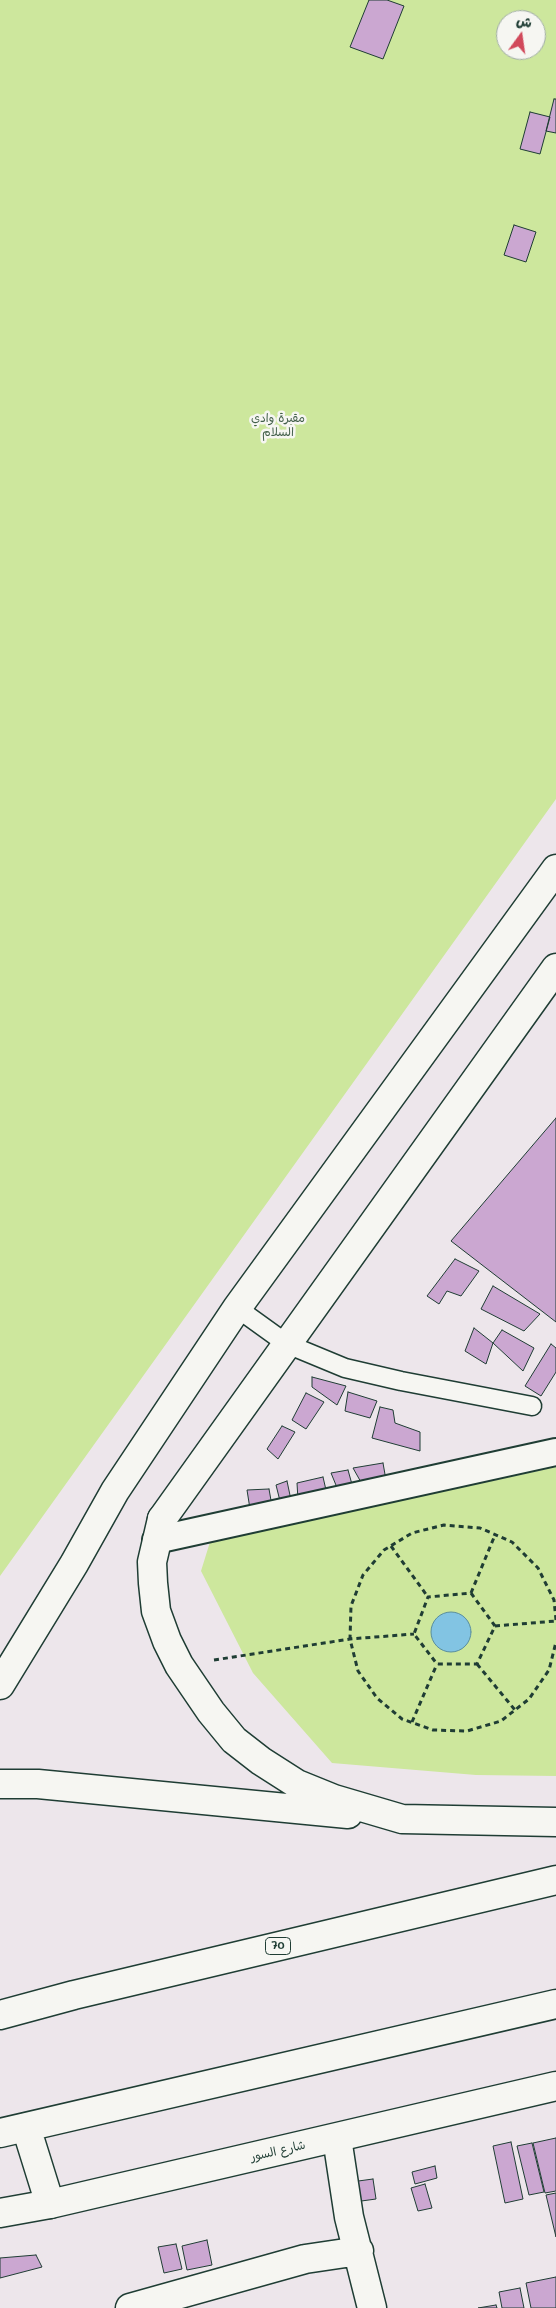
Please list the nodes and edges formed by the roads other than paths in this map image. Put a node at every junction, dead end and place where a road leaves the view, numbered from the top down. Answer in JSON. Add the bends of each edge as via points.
{"nodes":[{"id":1,"x":556,"y":870,"type":"edge"},
{"id":2,"x":556,"y":968,"type":"edge"},
{"id":3,"x":237,"y":1308,"type":"junction"},
{"id":4,"x":287,"y":1344,"type":"junction"},
{"id":5,"x":532,"y":1406,"type":"dead end"},
{"id":6,"x":556,"y":1452,"type":"edge"},
{"id":7,"x":159,"y":1530,"type":"junction"},
{"id":8,"x":0,"y":1686,"type":"edge"},
{"id":9,"x":0,"y":1784,"type":"edge"},
{"id":10,"x":402,"y":1819,"type":"junction"},
{"id":11,"x":556,"y":1822,"type":"edge"},
{"id":12,"x":556,"y":1880,"type":"edge"},
{"id":13,"x":556,"y":2004,"type":"edge"},
{"id":14,"x":0,"y":2015,"type":"edge"},
{"id":15,"x":556,"y":2086,"type":"edge"},
{"id":16,"x":13,"y":2130,"type":"edge"},
{"id":17,"x":336,"y":2138,"type":"junction"},
{"id":18,"x":50,"y":2204,"type":"junction"},
{"id":19,"x":0,"y":2213,"type":"edge"},
{"id":20,"x":359,"y":2251,"type":"junction"},
{"id":21,"x":130,"y":2308,"type":"edge"},
{"id":22,"x":372,"y":2308,"type":"edge"}],
"edges":[{"from":1,"to":3,"type":"main road"},
{"from":2,"to":4,"type":"main road"},
{"from":3,"to":4,"type":"lane"},
{"from":3,"to":8,"type":"main road","via":[[115,1491]]},
{"from":4,"to":5,"type":"lane","via":[[345,1368]]},
{"from":4,"to":7,"type":"main road"},
{"from":6,"to":7,"type":"street"},
{"from":7,"to":10,"type":"main road","via":[[152,1562],[156,1611],[179,1665],[234,1740],[297,1784],[334,1799]]},
{"from":9,"to":10,"type":"main road","via":[[38,1784]]},
{"from":10,"to":11,"type":"main road"},
{"from":12,"to":14,"type":"main road","number":"70","via":[[74,1994]]},
{"from":13,"to":16,"type":"main road"},
{"from":15,"to":17,"type":"main road","name":"شارع السور"},
{"from":16,"to":18,"type":"main road"},
{"from":17,"to":18,"type":"main road","name":"شارع السور"},
{"from":17,"to":20,"type":"main road","via":[[349,2217]]},
{"from":18,"to":19,"type":"main road","name":"شارع السور"},
{"from":20,"to":21,"type":"main road","via":[[305,2259]]},
{"from":20,"to":22,"type":"main road"}]}
